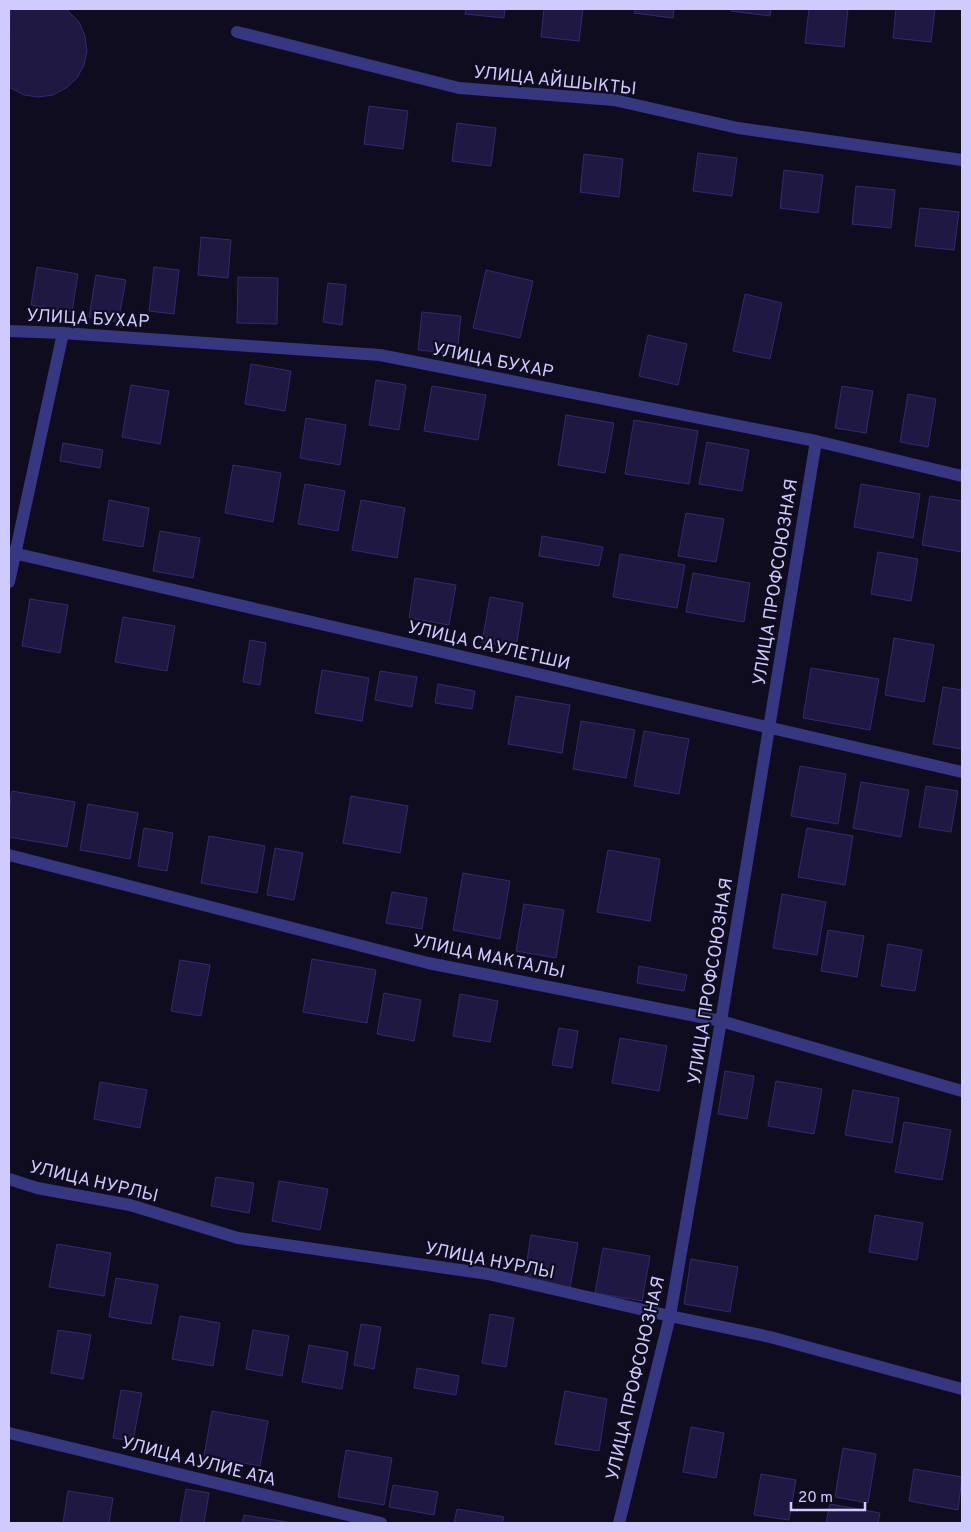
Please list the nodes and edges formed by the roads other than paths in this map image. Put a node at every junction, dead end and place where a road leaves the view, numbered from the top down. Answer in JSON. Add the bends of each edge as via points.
{"nodes":[{"id":1,"x":237,"y":32,"type":"dead end"},
{"id":2,"x":962,"y":160,"type":"edge"},
{"id":3,"x":9,"y":331,"type":"edge"},
{"id":4,"x":64,"y":332,"type":"junction"},
{"id":5,"x":816,"y":441,"type":"junction"},
{"id":6,"x":962,"y":476,"type":"edge"},
{"id":7,"x":12,"y":553,"type":"edge"},
{"id":8,"x":9,"y":582,"type":"edge"},
{"id":9,"x":769,"y":728,"type":"junction"},
{"id":10,"x":962,"y":772,"type":"edge"},
{"id":11,"x":9,"y":855,"type":"edge"},
{"id":12,"x":721,"y":1021,"type":"junction"},
{"id":13,"x":962,"y":1091,"type":"edge"},
{"id":14,"x":9,"y":1179,"type":"edge"},
{"id":15,"x":670,"y":1316,"type":"junction"},
{"id":16,"x":962,"y":1389,"type":"edge"},
{"id":17,"x":9,"y":1433,"type":"edge"},
{"id":18,"x":381,"y":1523,"type":"edge"},
{"id":19,"x":619,"y":1523,"type":"edge"}],
"edges":[{"from":1,"to":2,"type":"street","name":"УЛИЦА АЙШЫКТЫ","via":[[459,88],[614,100],[738,128]]},
{"from":3,"to":4,"type":"street","name":"УЛИЦА БУХАР"},
{"from":4,"to":5,"type":"street","name":"УЛИЦА БУХАР","via":[[380,355]]},
{"from":4,"to":7,"type":"street"},
{"from":5,"to":6,"type":"street","name":"УЛИЦА БУХАР"},
{"from":5,"to":9,"type":"street","name":"УЛИЦА ПРОФСОЮЗНАЯ"},
{"from":7,"to":8,"type":"street"},
{"from":7,"to":9,"type":"street","name":"УЛИЦА САУЛЕТШИ"},
{"from":9,"to":10,"type":"street","name":"УЛИЦА САУЛЕТШИ"},
{"from":9,"to":12,"type":"street","name":"УЛИЦА ПРОФСОЮЗНАЯ"},
{"from":11,"to":12,"type":"street","name":"УЛИЦА МАКТАЛЫ","via":[[428,963]]},
{"from":12,"to":13,"type":"street","name":"УЛИЦА МАКТАЛЫ"},
{"from":12,"to":15,"type":"street","name":"УЛИЦА ПРОФСОЮЗНАЯ"},
{"from":14,"to":15,"type":"street","name":"УЛИЦА НУРЛЫ","via":[[37,1188],[130,1206],[238,1238],[488,1274]]},
{"from":15,"to":16,"type":"street","name":"УЛИЦА НУРЛЫ","via":[[770,1337]]},
{"from":15,"to":19,"type":"street","name":"УЛИЦА ПРОФСОЮЗНАЯ"},
{"from":17,"to":18,"type":"street","name":"УЛИЦА АУЛИЕ АТА"}]}
